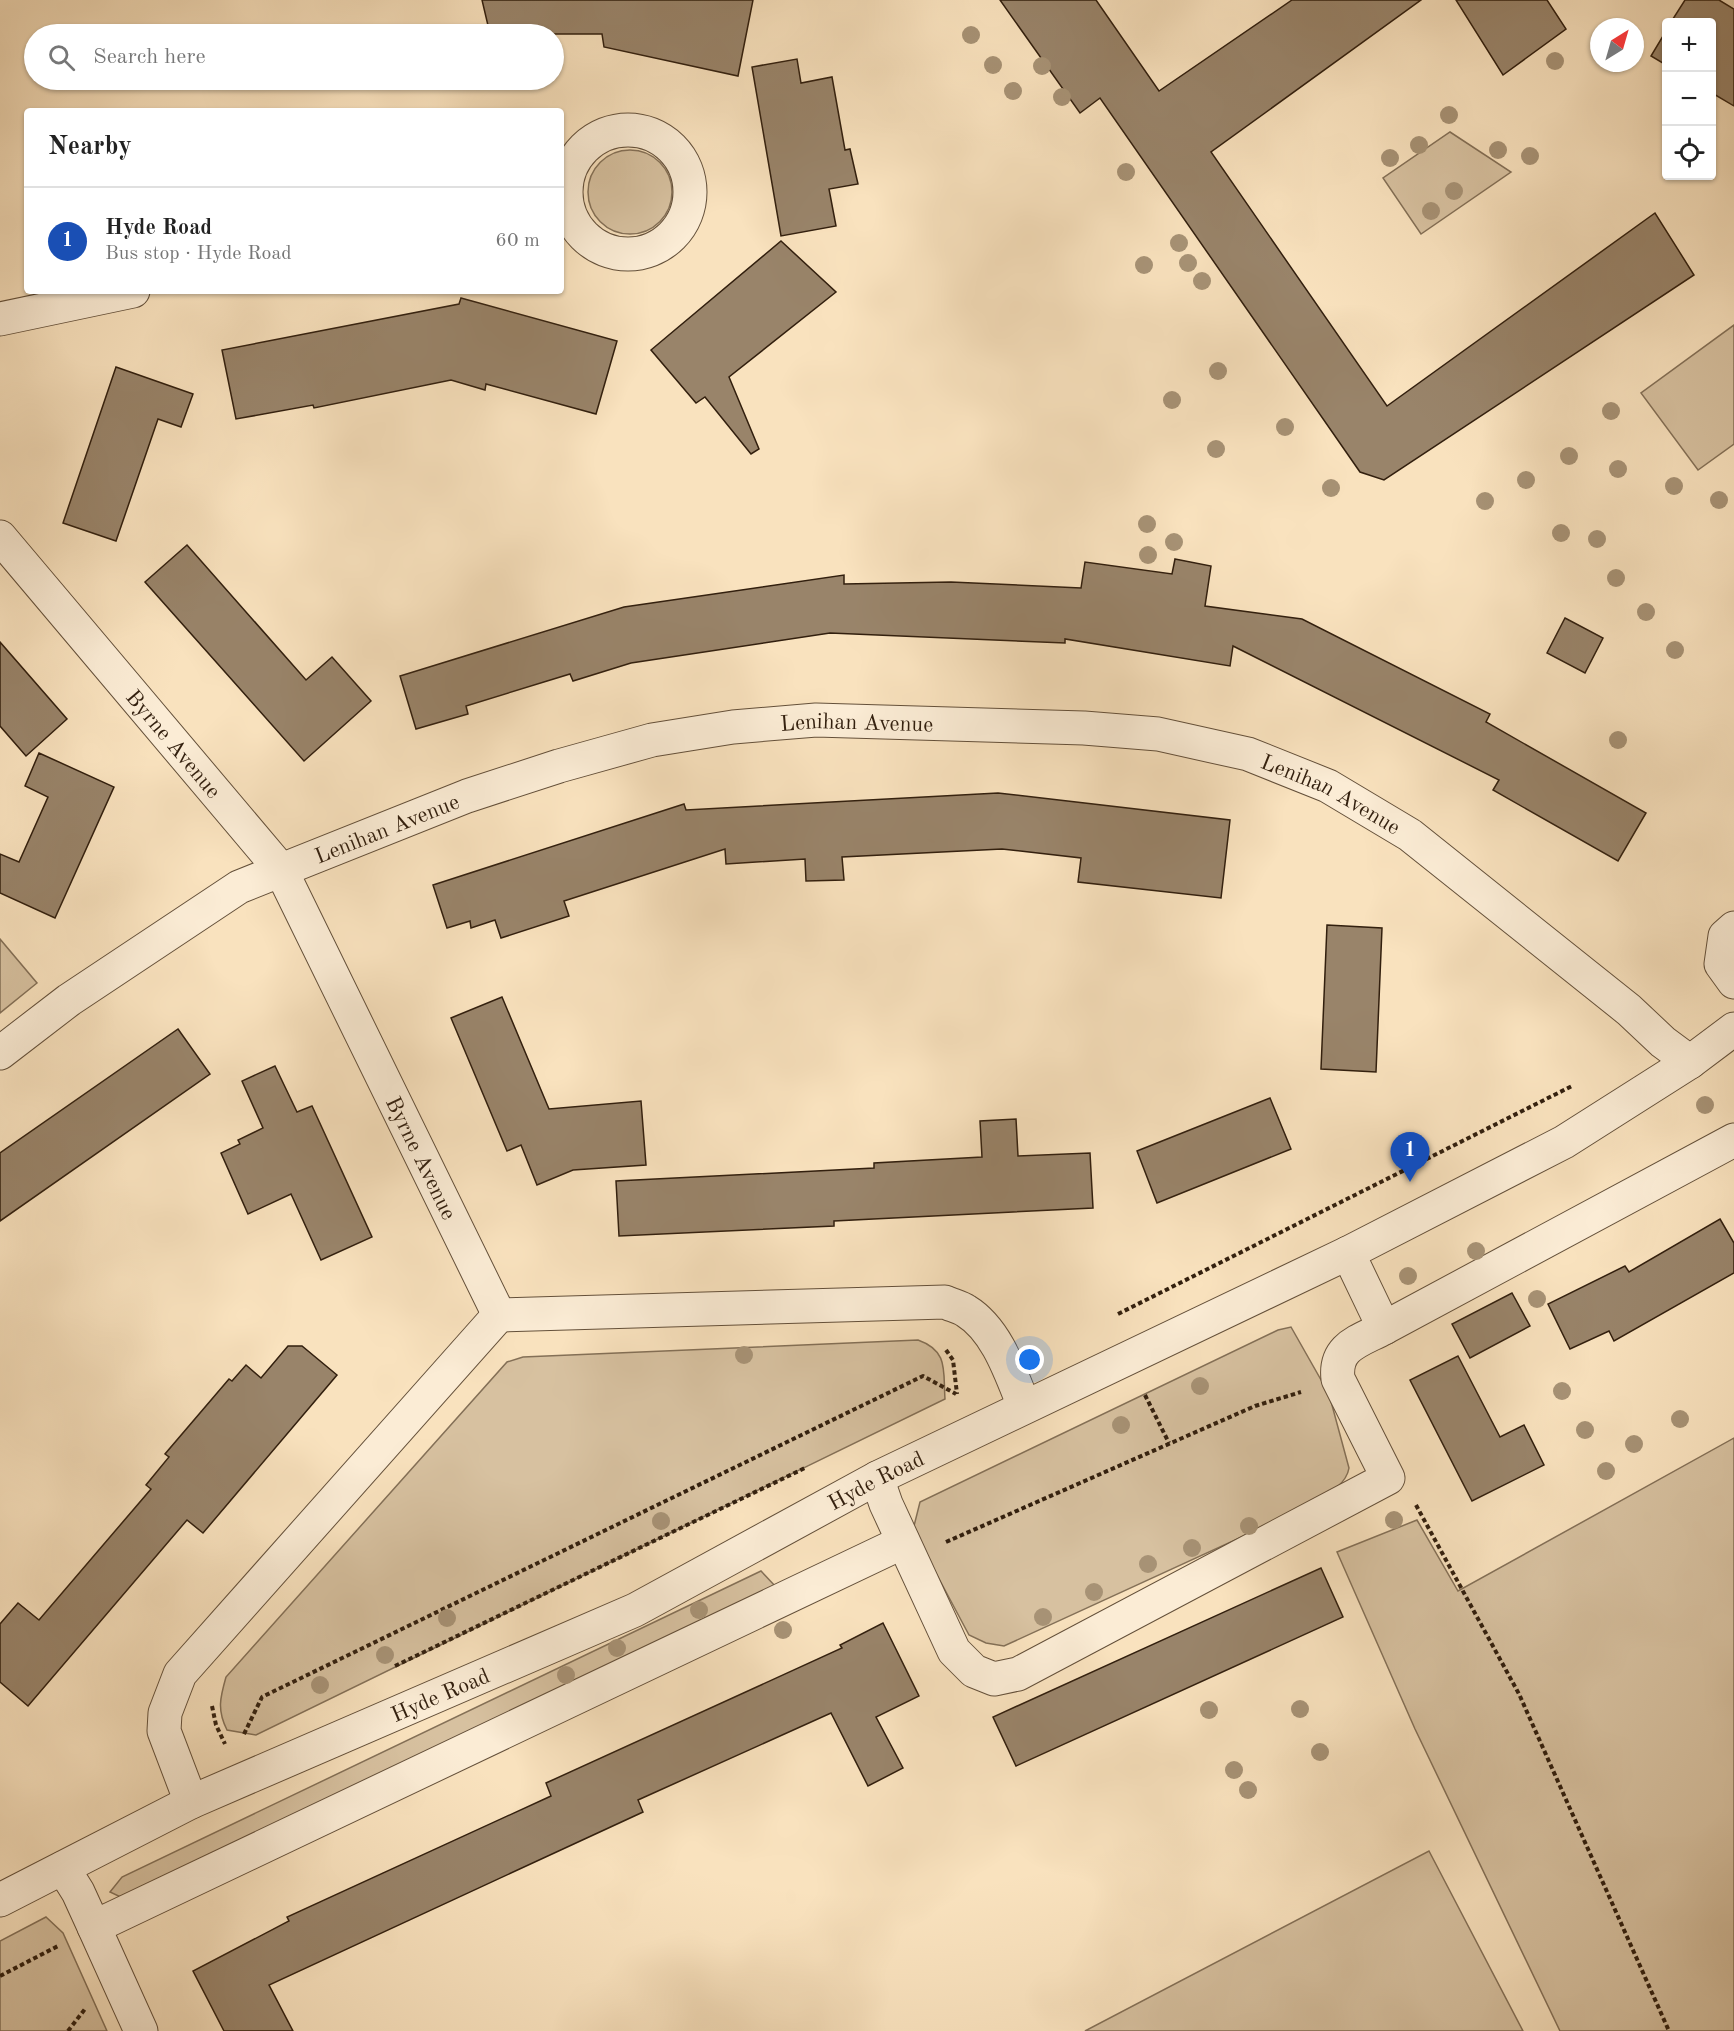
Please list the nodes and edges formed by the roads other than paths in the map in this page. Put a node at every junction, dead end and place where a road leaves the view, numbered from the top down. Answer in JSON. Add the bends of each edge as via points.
{"nodes":[{"id":1,"x":119,"y":294,"type":"edge"},
{"id":2,"x":0,"y":319,"type":"edge"},
{"id":3,"x":0,"y":537,"type":"edge"},
{"id":4,"x":281,"y":870,"type":"junction"},
{"id":5,"x":1734,"y":928,"type":"edge"},
{"id":6,"x":1734,"y":982,"type":"edge"},
{"id":7,"x":1734,"y":1029,"type":"edge"},
{"id":8,"x":0,"y":1053,"type":"edge"},
{"id":9,"x":1690,"y":1062,"type":"junction"},
{"id":10,"x":1734,"y":1140,"type":"edge"},
{"id":11,"x":1348,"y":1253,"type":"junction"},
{"id":12,"x":500,"y":1315,"type":"junction"},
{"id":13,"x":1384,"y":1328,"type":"junction"},
{"id":14,"x":1024,"y":1406,"type":"junction"},
{"id":15,"x":877,"y":1478,"type":"junction"},
{"id":16,"x":907,"y":1550,"type":"junction"},
{"id":17,"x":191,"y":1802,"type":"junction"},
{"id":18,"x":63,"y":1868,"type":"junction"},
{"id":19,"x":0,"y":1900,"type":"edge"},
{"id":20,"x":91,"y":1920,"type":"junction"},
{"id":21,"x":141,"y":2031,"type":"edge"}],
"edges":[{"from":1,"to":2,"type":"street"},
{"from":3,"to":4,"type":"street","name":"Byrne Avenue"},
{"from":4,"to":8,"type":"street","name":"Lenihan Avenue","via":[[239,887],[69,1000]]},
{"from":4,"to":9,"type":"street","name":"Lenihan Avenue","via":[[467,796],[548,769],[652,740],[710,731],[816,720],[1158,734],[1248,754],[1328,786],[1410,835]]},
{"from":4,"to":12,"type":"street","name":"Byrne Avenue"},
{"from":5,"to":6,"type":"street","via":[[1725,936],[1721,964]]},
{"from":7,"to":9,"type":"street","name":"Hyde Road"},
{"from":9,"to":11,"type":"street","name":"Hyde Road","via":[[1564,1142]]},
{"from":10,"to":13,"type":"street"},
{"from":11,"to":13,"type":"street"},
{"from":11,"to":14,"type":"street","name":"Hyde Road"},
{"from":12,"to":14,"type":"street","via":[[945,1302],[966,1311],[987,1329]]},
{"from":12,"to":17,"type":"street","via":[[180,1674],[165,1713],[164,1731]]},
{"from":13,"to":16,"type":"street","via":[[1347,1348],[1336,1364],[1338,1379],[1388,1478],[1018,1674],[994,1679],[974,1671],[954,1651]]},
{"from":14,"to":15,"type":"street","name":"Hyde Road"},
{"from":15,"to":16,"type":"street"},
{"from":15,"to":17,"type":"street","name":"Hyde Road","via":[[635,1610]]},
{"from":16,"to":20,"type":"street"},
{"from":17,"to":18,"type":"street","name":"Hyde Road"},
{"from":18,"to":19,"type":"street","name":"Hyde Road"},
{"from":18,"to":20,"type":"street"},
{"from":20,"to":21,"type":"street"}]}
